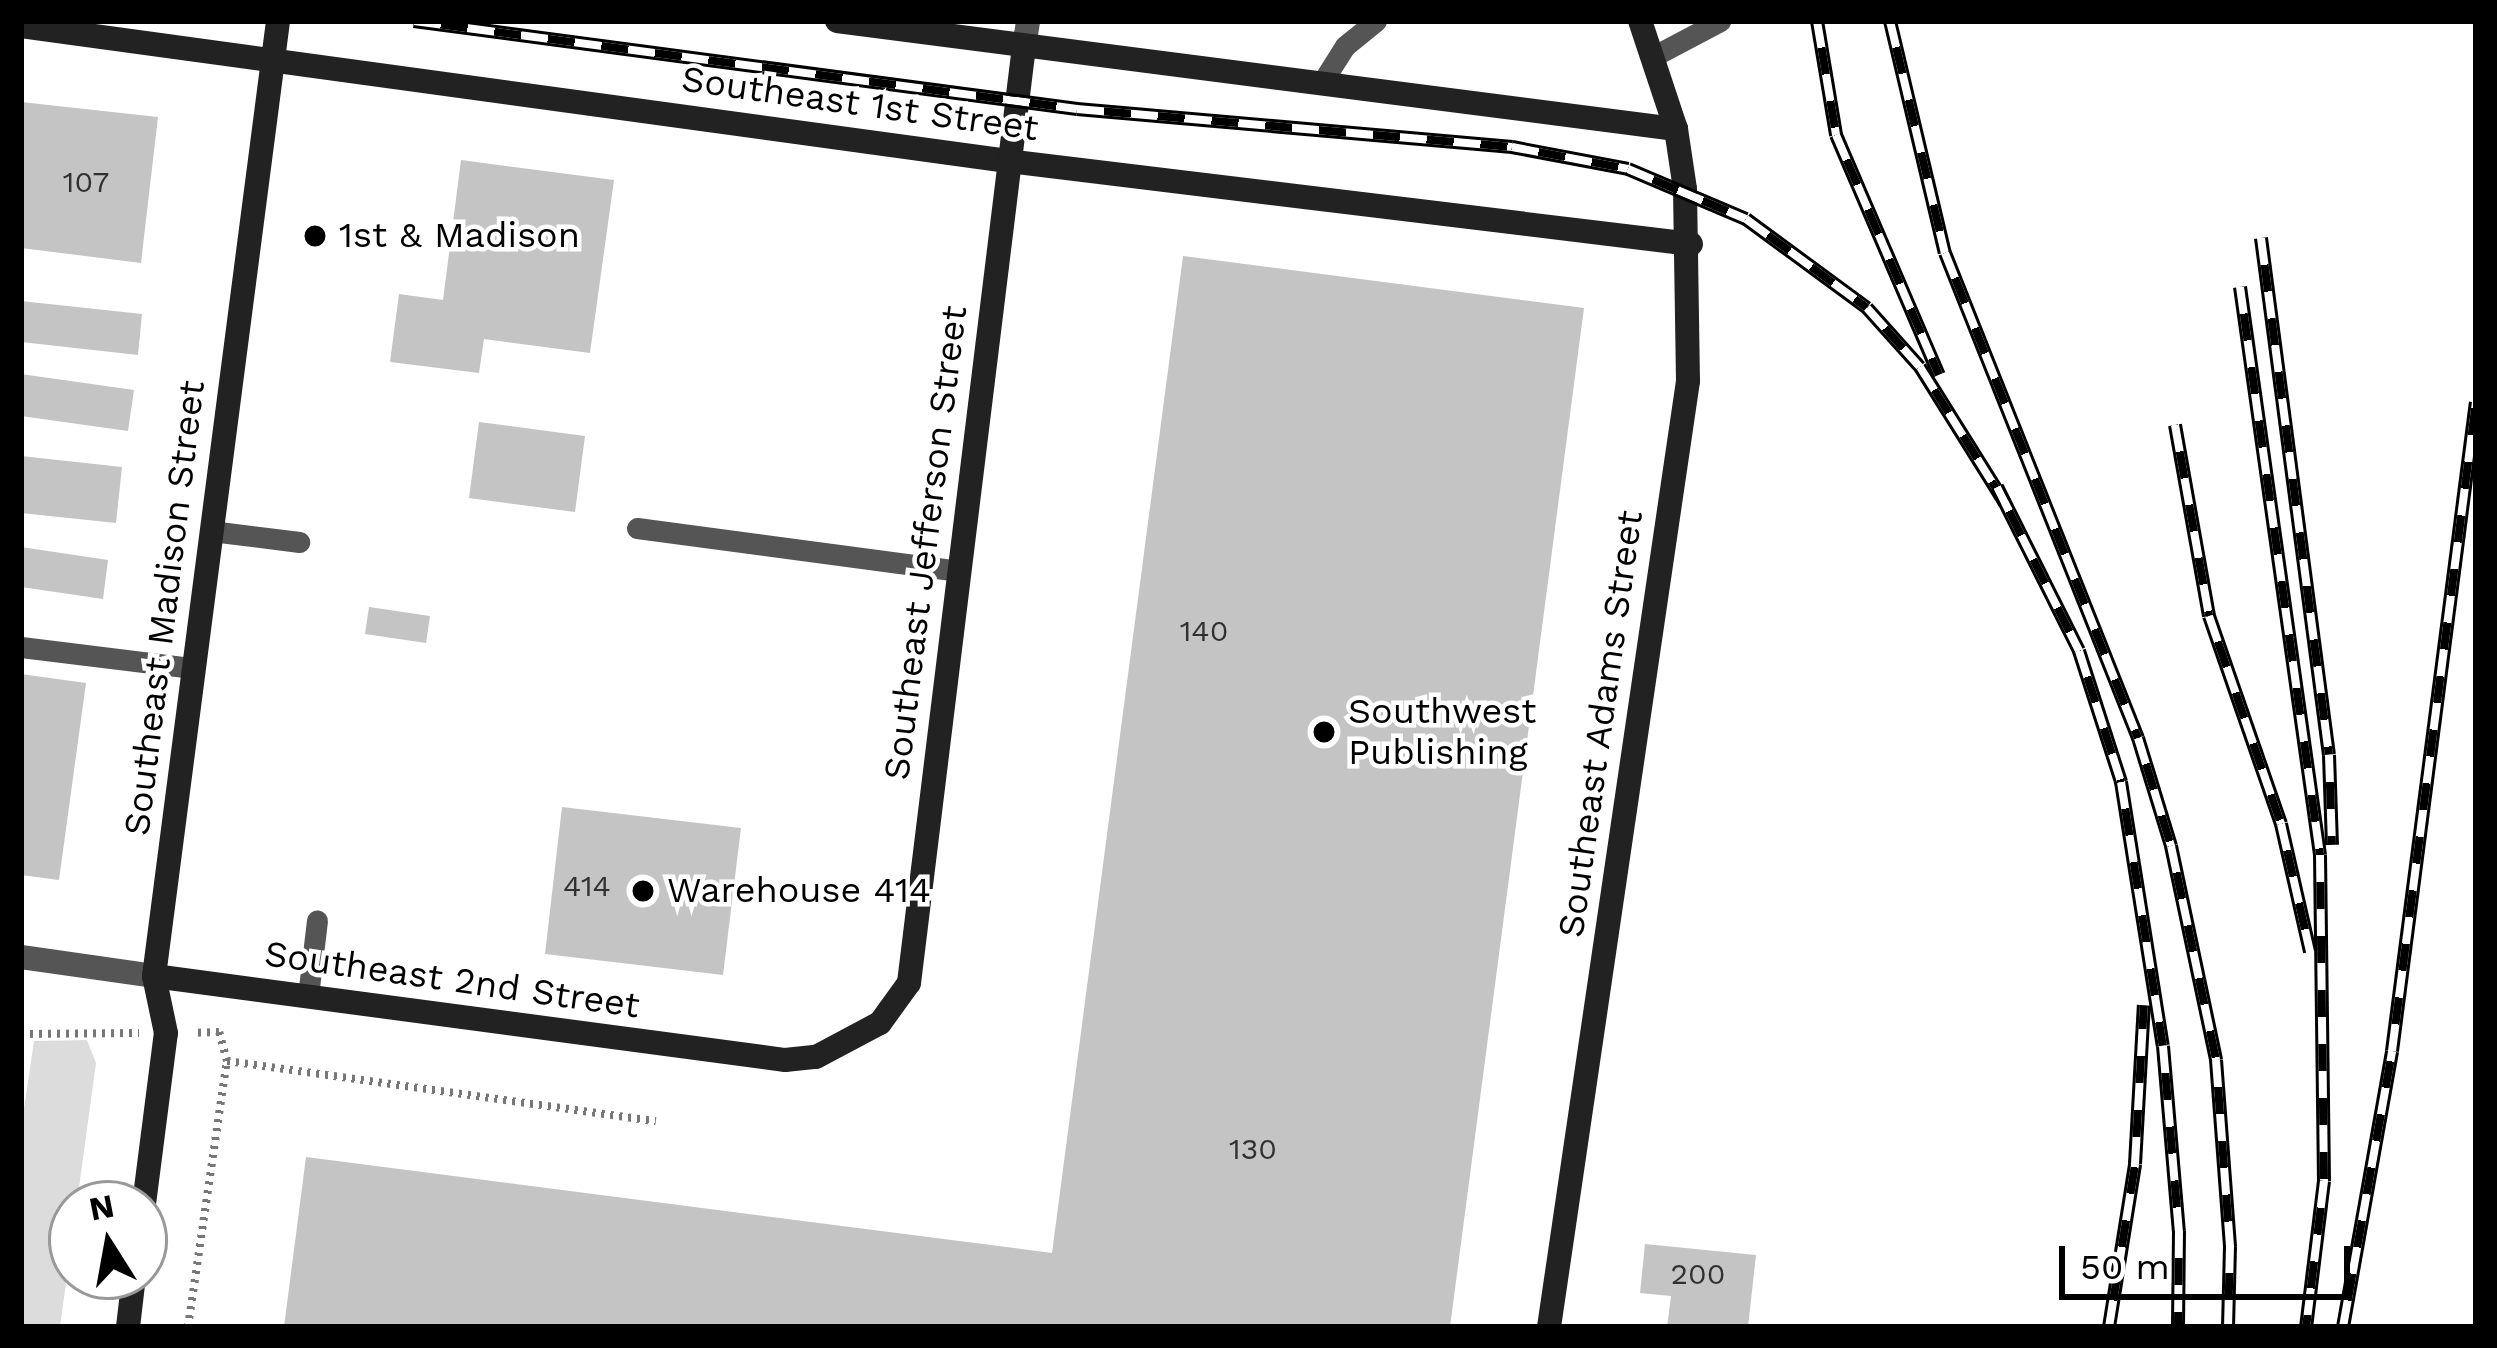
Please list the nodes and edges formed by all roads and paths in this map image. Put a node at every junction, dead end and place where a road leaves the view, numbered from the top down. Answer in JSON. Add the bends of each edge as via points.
{"nodes":[{"id":1,"x":278,"y":21,"type":"edge"},
{"id":2,"x":837,"y":21,"type":"edge"},
{"id":3,"x":1028,"y":21,"type":"edge"},
{"id":4,"x":1376,"y":21,"type":"edge"},
{"id":5,"x":1640,"y":21,"type":"edge"},
{"id":6,"x":1720,"y":21,"type":"edge"},
{"id":7,"x":21,"y":26,"type":"edge"},
{"id":8,"x":1024,"y":47,"type":"junction"},
{"id":9,"x":1654,"y":56,"type":"junction"},
{"id":10,"x":272,"y":60,"type":"junction"},
{"id":11,"x":1321,"y":84,"type":"junction"},
{"id":12,"x":1676,"y":129,"type":"junction"},
{"id":13,"x":1008,"y":161,"type":"junction"},
{"id":14,"x":1691,"y":244,"type":"junction"},
{"id":15,"x":638,"y":528,"type":"dead end"},
{"id":16,"x":211,"y":531,"type":"junction"},
{"id":17,"x":299,"y":542,"type":"dead end"},
{"id":18,"x":959,"y":571,"type":"junction"},
{"id":19,"x":21,"y":647,"type":"edge"},
{"id":20,"x":193,"y":668,"type":"junction"},
{"id":21,"x":317,"y":921,"type":"dead end"},
{"id":22,"x":21,"y":957,"type":"edge"},
{"id":23,"x":154,"y":976,"type":"junction"},
{"id":24,"x":308,"y":996,"type":"junction"},
{"id":25,"x":868,"y":1032,"type":"joint"},
{"id":26,"x":227,"y":1061,"type":"dead end"},
{"id":27,"x":656,"y":1121,"type":"dead end"},
{"id":28,"x":147,"y":1180,"type":"edge"},
{"id":29,"x":1550,"y":1327,"type":"edge"}],
"edges":[{"from":1,"to":10,"type":"street","name":"Southeast Madison Street"},
{"from":2,"to":8,"type":"street"},
{"from":3,"to":8,"type":"street"},
{"from":4,"to":11,"type":"lane","via":[[1346,46]]},
{"from":5,"to":9,"type":"street","name":"Southeast Adams Street"},
{"from":6,"to":9,"type":"lane"},
{"from":7,"to":10,"type":"street","name":"Southeast 1st Street"},
{"from":8,"to":11,"type":"street"},
{"from":8,"to":13,"type":"street","name":"Southeast Jefferson Street"},
{"from":9,"to":12,"type":"street","name":"Southeast Adams Street"},
{"from":10,"to":13,"type":"street","name":"Southeast 1st Street"},
{"from":10,"to":16,"type":"street","name":"Southeast Madison Street"},
{"from":11,"to":12,"type":"street"},
{"from":12,"to":14,"type":"street","name":"Southeast Adams Street"},
{"from":13,"to":14,"type":"street","name":"Southeast 1st Street"},
{"from":13,"to":18,"type":"street","name":"Southeast Jefferson Street"},
{"from":14,"to":29,"type":"street","name":"Southeast Adams Street","via":[[1688,381]]},
{"from":15,"to":18,"type":"lane"},
{"from":16,"to":17,"type":"lane"},
{"from":16,"to":20,"type":"street","name":"Southeast Madison Street"},
{"from":18,"to":25,"type":"street","name":"Southeast Jefferson Street","via":[[909,983]]},
{"from":19,"to":20,"type":"lane"},
{"from":20,"to":23,"type":"street","name":"Southeast Madison Street"},
{"from":21,"to":24,"type":"lane"},
{"from":22,"to":23,"type":"street","name":"Southeast 2nd Street"},
{"from":23,"to":24,"type":"street","name":"Southeast 2nd Street"},
{"from":23,"to":28,"type":"street","name":"Southeast Madison Street","via":[[166,1033]]},
{"from":24,"to":25,"type":"street","name":"Southeast 2nd Street","via":[[785,1060],[816,1058]]},
{"from":26,"to":27,"type":"path"}]}
